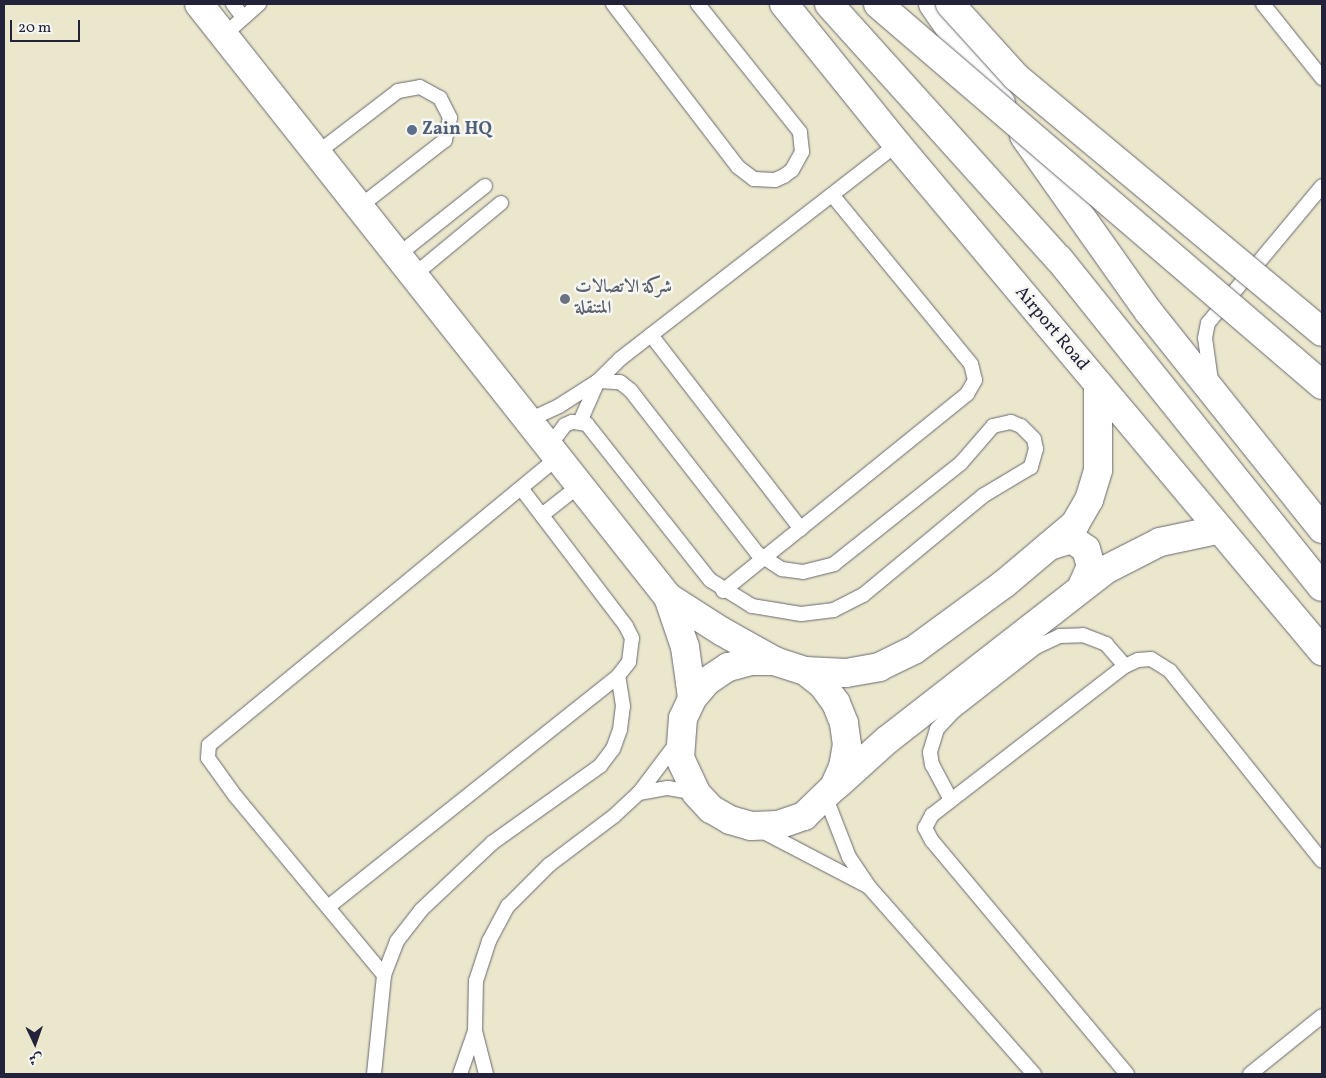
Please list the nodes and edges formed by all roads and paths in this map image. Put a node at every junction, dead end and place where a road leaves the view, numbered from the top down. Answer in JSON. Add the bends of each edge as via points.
{"nodes":[{"id":1,"x":199,"y":4,"type":"edge"},
{"id":2,"x":233,"y":4,"type":"edge"},
{"id":3,"x":259,"y":4,"type":"edge"},
{"id":4,"x":613,"y":4,"type":"edge"},
{"id":5,"x":698,"y":4,"type":"edge"},
{"id":6,"x":784,"y":4,"type":"edge"},
{"id":7,"x":829,"y":4,"type":"edge"},
{"id":8,"x":878,"y":4,"type":"edge"},
{"id":9,"x":933,"y":4,"type":"edge"},
{"id":10,"x":950,"y":4,"type":"edge"},
{"id":11,"x":1262,"y":4,"type":"edge"},
{"id":12,"x":242,"y":16,"type":"junction"},
{"id":13,"x":224,"y":35,"type":"junction"},
{"id":14,"x":1322,"y":78,"type":"edge"},
{"id":15,"x":897,"y":144,"type":"junction"},
{"id":16,"x":317,"y":153,"type":"junction"},
{"id":17,"x":485,"y":186,"type":"dead end"},
{"id":18,"x":1322,"y":186,"type":"edge"},
{"id":19,"x":832,"y":195,"type":"junction"},
{"id":20,"x":501,"y":203,"type":"dead end"},
{"id":21,"x":360,"y":207,"type":"junction"},
{"id":22,"x":406,"y":265,"type":"junction"},
{"id":23,"x":1322,"y":332,"type":"edge"},
{"id":24,"x":651,"y":335,"type":"junction"},
{"id":25,"x":598,"y":381,"type":"junction"},
{"id":26,"x":1098,"y":384,"type":"junction"},
{"id":27,"x":1322,"y":385,"type":"edge"},
{"id":28,"x":1213,"y":394,"type":"junction"},
{"id":29,"x":529,"y":420,"type":"junction"},
{"id":30,"x":580,"y":422,"type":"junction"},
{"id":31,"x":554,"y":452,"type":"junction"},
{"id":32,"x":580,"y":485,"type":"junction"},
{"id":33,"x":521,"y":488,"type":"junction"},
{"id":34,"x":542,"y":516,"type":"junction"},
{"id":35,"x":801,"y":529,"type":"junction"},
{"id":36,"x":1322,"y":529,"type":"edge"},
{"id":37,"x":1217,"y":530,"type":"junction"},
{"id":38,"x":1049,"y":546,"type":"junction"},
{"id":39,"x":763,"y":558,"type":"junction"},
{"id":40,"x":1082,"y":586,"type":"junction"},
{"id":41,"x":1322,"y":587,"type":"edge"},
{"id":42,"x":723,"y":591,"type":"junction"},
{"id":43,"x":668,"y":597,"type":"junction"},
{"id":44,"x":1322,"y":652,"type":"edge"},
{"id":45,"x":775,"y":661,"type":"junction"},
{"id":46,"x":1125,"y":666,"type":"junction"},
{"id":47,"x":806,"y":671,"type":"junction"},
{"id":48,"x":990,"y":672,"type":"junction"},
{"id":49,"x":618,"y":676,"type":"junction"},
{"id":50,"x":692,"y":699,"type":"junction"},
{"id":51,"x":679,"y":738,"type":"junction"},
{"id":52,"x":639,"y":793,"type":"junction"},
{"id":53,"x":696,"y":793,"type":"junction"},
{"id":54,"x":830,"y":793,"type":"junction"},
{"id":55,"x":951,"y":800,"type":"junction"},
{"id":56,"x":751,"y":826,"type":"junction"},
{"id":57,"x":1322,"y":861,"type":"edge"},
{"id":58,"x":870,"y":888,"type":"junction"},
{"id":59,"x":328,"y":907,"type":"junction"},
{"id":60,"x":384,"y":974,"type":"junction"},
{"id":61,"x":1322,"y":1016,"type":"edge"},
{"id":62,"x":475,"y":1031,"type":"junction"},
{"id":63,"x":374,"y":1074,"type":"edge"},
{"id":64,"x":460,"y":1074,"type":"edge"},
{"id":65,"x":486,"y":1074,"type":"edge"},
{"id":66,"x":1034,"y":1074,"type":"edge"},
{"id":67,"x":1127,"y":1074,"type":"edge"},
{"id":68,"x":1250,"y":1074,"type":"edge"}],
"edges":[{"from":1,"to":13,"type":"main road"},
{"from":2,"to":12,"type":"lane"},
{"from":3,"to":12,"type":"lane"},
{"from":4,"to":5,"type":"lane","via":[[738,167],[759,180],[784,176],[792,170],[802,152],[800,132]]},
{"from":6,"to":15,"type":"main road","name":"Airport Road"},
{"from":7,"to":41,"type":"main road","via":[[1059,260]]},
{"from":8,"to":27,"type":"main road","bridge":true},
{"from":9,"to":28,"type":"main road","via":[[1148,311]]},
{"from":10,"to":23,"type":"main road","bridge":true,"via":[[1016,76]]},
{"from":11,"to":14,"type":"lane"},
{"from":12,"to":13,"type":"lane"},
{"from":13,"to":16,"type":"main road"},
{"from":15,"to":19,"type":"lane"},
{"from":15,"to":26,"type":"main road","name":"Airport Road"},
{"from":16,"to":21,"type":"main road"},
{"from":16,"to":21,"type":"lane","via":[[398,91],[420,87],[440,98],[450,118],[445,140]]},
{"from":17,"to":22,"type":"lane"},
{"from":18,"to":28,"type":"lane","via":[[1208,323],[1204,338]]},
{"from":19,"to":24,"type":"lane"},
{"from":19,"to":35,"type":"lane","via":[[971,364],[975,380],[966,394]]},
{"from":20,"to":22,"type":"lane"},
{"from":21,"to":22,"type":"main road"},
{"from":22,"to":29,"type":"main road"},
{"from":24,"to":25,"type":"lane"},
{"from":24,"to":35,"type":"lane"},
{"from":25,"to":29,"type":"lane","via":[[559,406]]},
{"from":25,"to":30,"type":"lane"},
{"from":25,"to":39,"type":"lane","via":[[613,380],[631,391]]},
{"from":26,"to":37,"type":"main road","name":"Airport Road"},
{"from":26,"to":38,"type":"main road","via":[[1100,434],[1095,485],[1075,524]]},
{"from":28,"to":36,"type":"main road"},
{"from":29,"to":31,"type":"main road"},
{"from":30,"to":31,"type":"lane","via":[[559,429]]},
{"from":30,"to":42,"type":"lane","via":[[593,430],[698,568]]},
{"from":31,"to":32,"type":"main road"},
{"from":31,"to":33,"type":"lane"},
{"from":32,"to":34,"type":"lane"},
{"from":32,"to":43,"type":"main road"},
{"from":33,"to":34,"type":"lane"},
{"from":33,"to":59,"type":"lane","via":[[209,745],[211,764]]},
{"from":34,"to":49,"type":"lane","via":[[626,626],[632,650],[629,662]]},
{"from":35,"to":39,"type":"lane"},
{"from":37,"to":40,"type":"main road","via":[[1160,542],[1123,558]]},
{"from":37,"to":44,"type":"main road","name":"Airport Road"},
{"from":38,"to":40,"type":"main road","via":[[1072,539],[1086,549],[1091,566]]},
{"from":38,"to":47,"type":"main road","via":[[1004,584],[914,650],[879,667],[846,673]]},
{"from":39,"to":42,"type":"lane"},
{"from":39,"to":42,"type":"lane","via":[[792,572],[824,569],[961,463],[993,426],[1012,422],[1034,439],[1035,458],[1031,467],[984,495],[850,604],[818,613],[784,614],[752,606]]},
{"from":40,"to":48,"type":"main road"},
{"from":43,"to":45,"type":"main road"},
{"from":43,"to":50,"type":"main road","via":[[685,647]]},
{"from":45,"to":47,"type":"main road"},
{"from":45,"to":50,"type":"main road","via":[[751,661],[728,668],[707,681]]},
{"from":46,"to":48,"type":"lane","via":[[1106,644],[1072,634],[1048,640]]},
{"from":46,"to":55,"type":"lane"},
{"from":46,"to":57,"type":"lane","via":[[1151,659],[1170,671]]},
{"from":47,"to":54,"type":"main road","via":[[823,685],[836,703],[844,723],[847,745],[843,767]]},
{"from":48,"to":54,"type":"main road","via":[[887,740]]},
{"from":48,"to":55,"type":"lane","via":[[944,720],[933,739],[932,765]]},
{"from":49,"to":59,"type":"lane"},
{"from":49,"to":60,"type":"lane","via":[[623,706],[613,749],[600,766],[492,843],[421,910],[397,941]]},
{"from":50,"to":51,"type":"main road","via":[[683,718]]},
{"from":51,"to":52,"type":"lane","via":[[662,767]]},
{"from":51,"to":53,"type":"main road","via":[[680,758]]},
{"from":52,"to":53,"type":"lane","via":[[668,788]]},
{"from":52,"to":62,"type":"lane","via":[[549,865],[508,906],[489,941],[476,981]]},
{"from":53,"to":56,"type":"main road","via":[[711,809],[730,820]]},
{"from":54,"to":56,"type":"main road","via":[[796,819],[778,825]]},
{"from":54,"to":58,"type":"lane","via":[[849,857]]},
{"from":55,"to":67,"type":"lane","via":[[927,821],[928,836]]},
{"from":56,"to":58,"type":"lane"},
{"from":58,"to":66,"type":"lane"},
{"from":59,"to":60,"type":"lane"},
{"from":60,"to":63,"type":"lane"},
{"from":61,"to":68,"type":"lane"},
{"from":62,"to":64,"type":"lane"},
{"from":62,"to":65,"type":"lane"}]}
